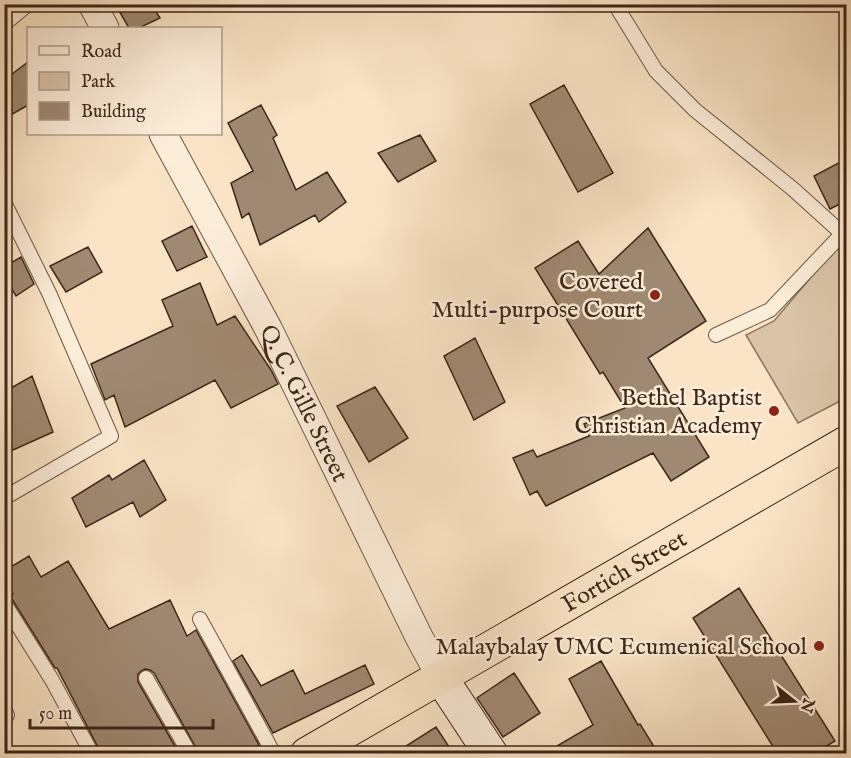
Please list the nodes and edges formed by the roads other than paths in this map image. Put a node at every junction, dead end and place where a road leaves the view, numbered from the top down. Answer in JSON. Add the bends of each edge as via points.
{"nodes":[{"id":1,"x":28,"y":4,"type":"edge"},
{"id":2,"x":92,"y":4,"type":"edge"},
{"id":3,"x":615,"y":4,"type":"edge"},
{"id":4,"x":4,"y":24,"type":"edge"},
{"id":5,"x":104,"y":27,"type":"edge"},
{"id":6,"x":164,"y":135,"type":"edge"},
{"id":7,"x":4,"y":202,"type":"edge"},
{"id":8,"x":844,"y":235,"type":"edge"},
{"id":9,"x":716,"y":335,"type":"dead end"},
{"id":10,"x":846,"y":443,"type":"edge"},
{"id":11,"x":4,"y":498,"type":"edge"},
{"id":12,"x":4,"y":603,"type":"edge"},
{"id":13,"x":200,"y":619,"type":"dead end"},
{"id":14,"x":146,"y":678,"type":"dead end"},
{"id":15,"x":441,"y":678,"type":"junction"},
{"id":16,"x":4,"y":710,"type":"edge"},
{"id":17,"x":4,"y":717,"type":"edge"},
{"id":18,"x":92,"y":753,"type":"edge"},
{"id":19,"x":190,"y":753,"type":"edge"},
{"id":20,"x":274,"y":753,"type":"edge"},
{"id":21,"x":307,"y":753,"type":"edge"},
{"id":22,"x":491,"y":753,"type":"edge"}],
"edges":[{"from":1,"to":4,"type":"lane"},
{"from":2,"to":5,"type":"street"},
{"from":3,"to":8,"type":"lane","via":[[656,71],[696,110]]},
{"from":6,"to":15,"type":"street","name":"Q. C. Gille Street","via":[[269,330]]},
{"from":7,"to":11,"type":"lane","via":[[49,293],[111,436]]},
{"from":8,"to":9,"type":"lane","via":[[770,310]]},
{"from":10,"to":15,"type":"highway","name":"Fortich Street"},
{"from":12,"to":18,"type":"lane"},
{"from":13,"to":20,"type":"lane"},
{"from":14,"to":19,"type":"lane"},
{"from":15,"to":21,"type":"highway","name":"Fortich Street"},
{"from":15,"to":22,"type":"main road"},
{"from":16,"to":17,"type":"lane"}]}
